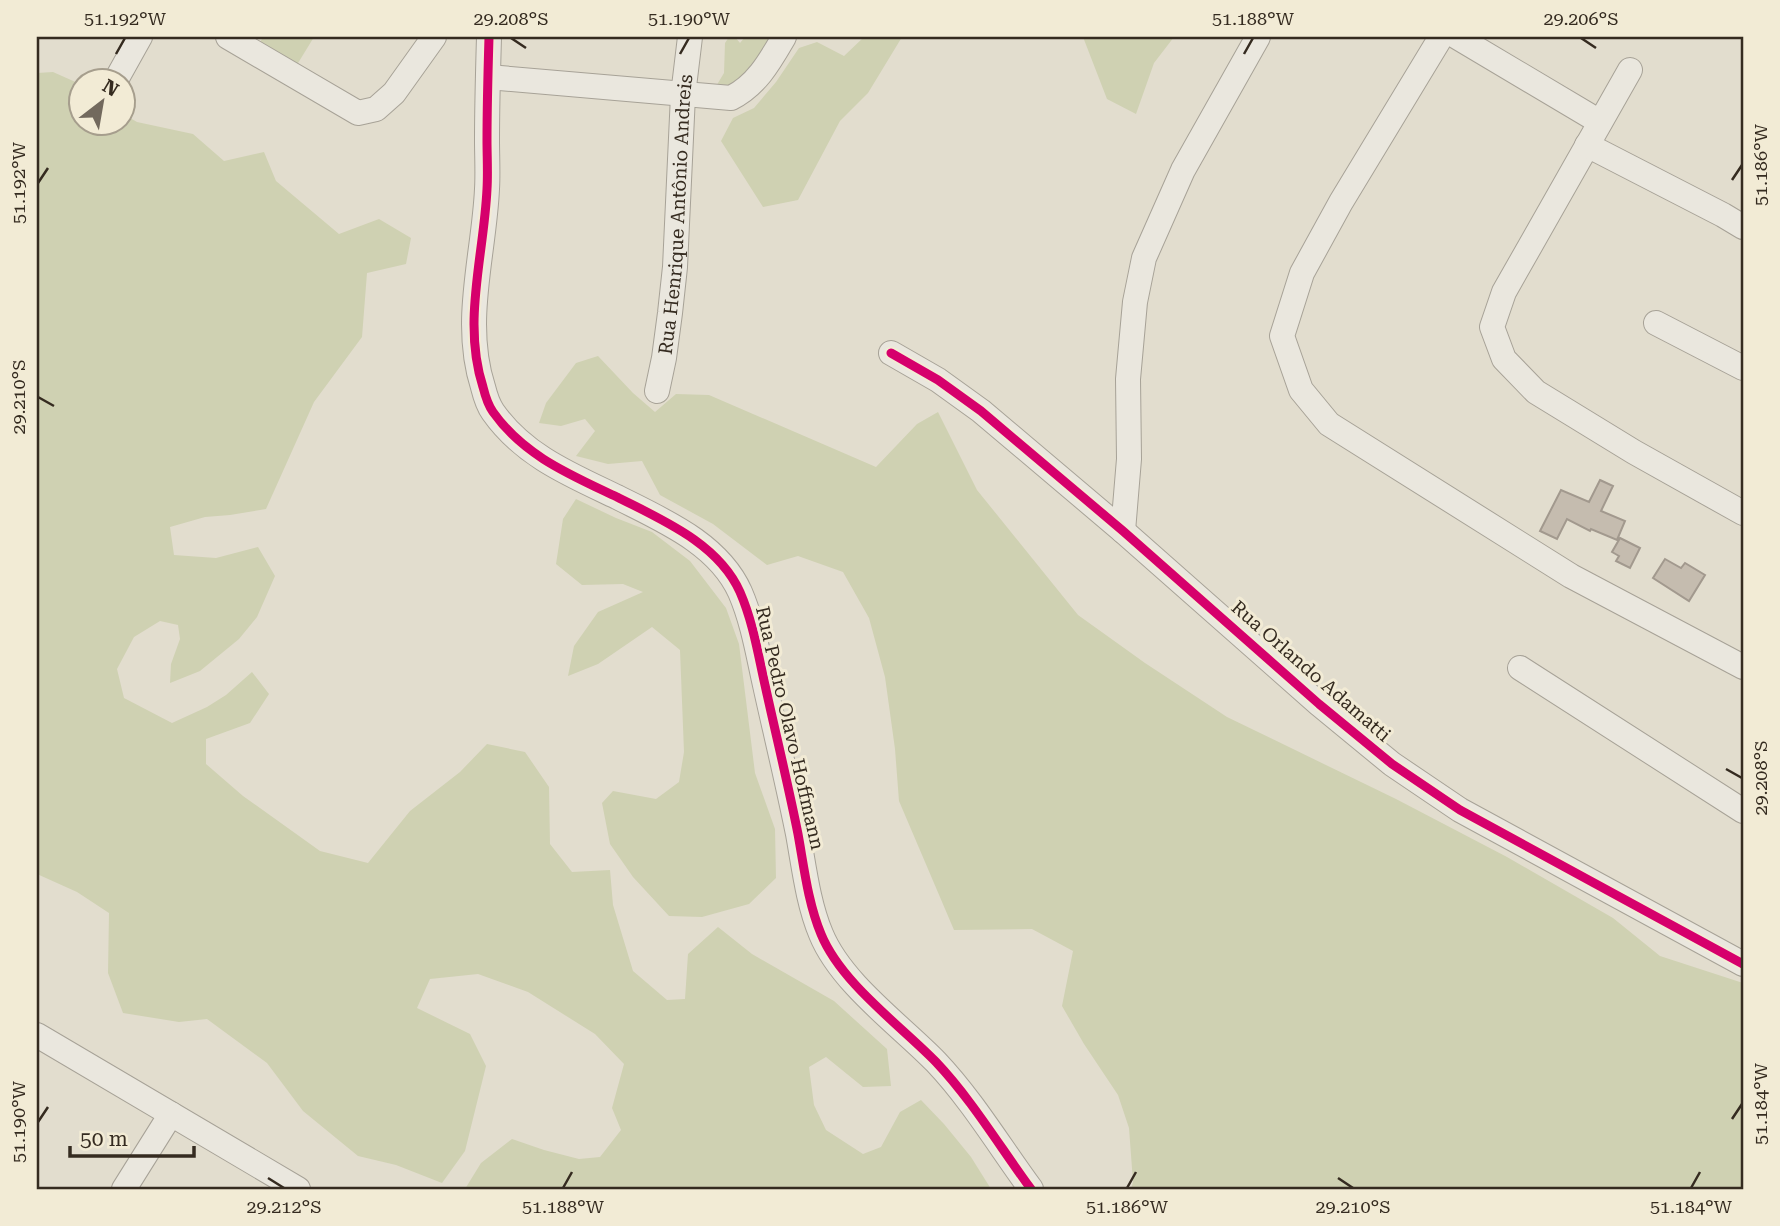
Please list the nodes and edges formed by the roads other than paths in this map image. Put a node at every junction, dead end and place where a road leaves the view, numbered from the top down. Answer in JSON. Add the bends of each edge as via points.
{"nodes":[{"id":1,"x":140,"y":37,"type":"edge"},
{"id":2,"x":228,"y":37,"type":"edge"},
{"id":3,"x":434,"y":37,"type":"edge"},
{"id":4,"x":489,"y":37,"type":"edge"},
{"id":5,"x":690,"y":37,"type":"edge"},
{"id":6,"x":784,"y":37,"type":"edge"},
{"id":7,"x":1258,"y":37,"type":"edge"},
{"id":8,"x":1441,"y":37,"type":"edge"},
{"id":9,"x":1457,"y":37,"type":"edge"},
{"id":10,"x":124,"y":66,"type":"edge"},
{"id":11,"x":1630,"y":71,"type":"dead end"},
{"id":12,"x":488,"y":77,"type":"junction"},
{"id":13,"x":683,"y":95,"type":"junction"},
{"id":14,"x":1600,"y":122,"type":"junction"},
{"id":15,"x":1587,"y":145,"type":"junction"},
{"id":16,"x":1743,"y":227,"type":"edge"},
{"id":17,"x":1656,"y":323,"type":"dead end"},
{"id":18,"x":891,"y":353,"type":"dead end"},
{"id":19,"x":1743,"y":368,"type":"edge"},
{"id":20,"x":657,"y":391,"type":"dead end"},
{"id":21,"x":1743,"y":513,"type":"edge"},
{"id":22,"x":1123,"y":531,"type":"junction"},
{"id":23,"x":1743,"y":667,"type":"edge"},
{"id":24,"x":1520,"y":668,"type":"dead end"},
{"id":25,"x":1743,"y":811,"type":"edge"},
{"id":26,"x":1743,"y":964,"type":"edge"},
{"id":27,"x":37,"y":1035,"type":"edge"},
{"id":28,"x":171,"y":1114,"type":"junction"},
{"id":29,"x":124,"y":1189,"type":"edge"},
{"id":30,"x":298,"y":1189,"type":"edge"},
{"id":31,"x":1031,"y":1189,"type":"edge"}],
"edges":[{"from":1,"to":10,"type":"street"},
{"from":2,"to":3,"type":"street","via":[[358,114],[376,109],[394,93]]},
{"from":4,"to":12,"type":"street","name":"Rua Pedro Olavo Hoffmann"},
{"from":5,"to":13,"type":"street","name":"Rua Henrique Antônio Andreis"},
{"from":6,"to":13,"type":"street","via":[[744,92],[731,98]]},
{"from":7,"to":22,"type":"street","via":[[1183,170],[1144,258],[1128,379],[1129,459]]},
{"from":8,"to":23,"type":"street","via":[[1302,273],[1282,336],[1301,390],[1329,424],[1571,576]]},
{"from":9,"to":14,"type":"street"},
{"from":11,"to":14,"type":"street"},
{"from":12,"to":13,"type":"street"},
{"from":12,"to":31,"type":"street","name":"Rua Pedro Olavo Hoffmann","via":[[487,190],[473,322],[474,352],[491,410],[542,460],[691,537],[728,573],[753,630],[821,935],[850,977],[953,1080]]},
{"from":13,"to":20,"type":"street","name":"Rua Henrique Antônio Andreis","via":[[675,267]]},
{"from":14,"to":15,"type":"street"},
{"from":15,"to":16,"type":"street"},
{"from":15,"to":21,"type":"street","via":[[1504,292],[1492,327],[1504,359],[1536,392]]},
{"from":17,"to":19,"type":"street"},
{"from":18,"to":22,"type":"street","name":"Rua Orlando Adamatti","via":[[981,411]]},
{"from":22,"to":26,"type":"street","name":"Rua Orlando Adamatti","via":[[1392,764],[1460,810]]},
{"from":24,"to":25,"type":"street"},
{"from":27,"to":28,"type":"street"},
{"from":28,"to":29,"type":"street"},
{"from":28,"to":30,"type":"street"}]}
